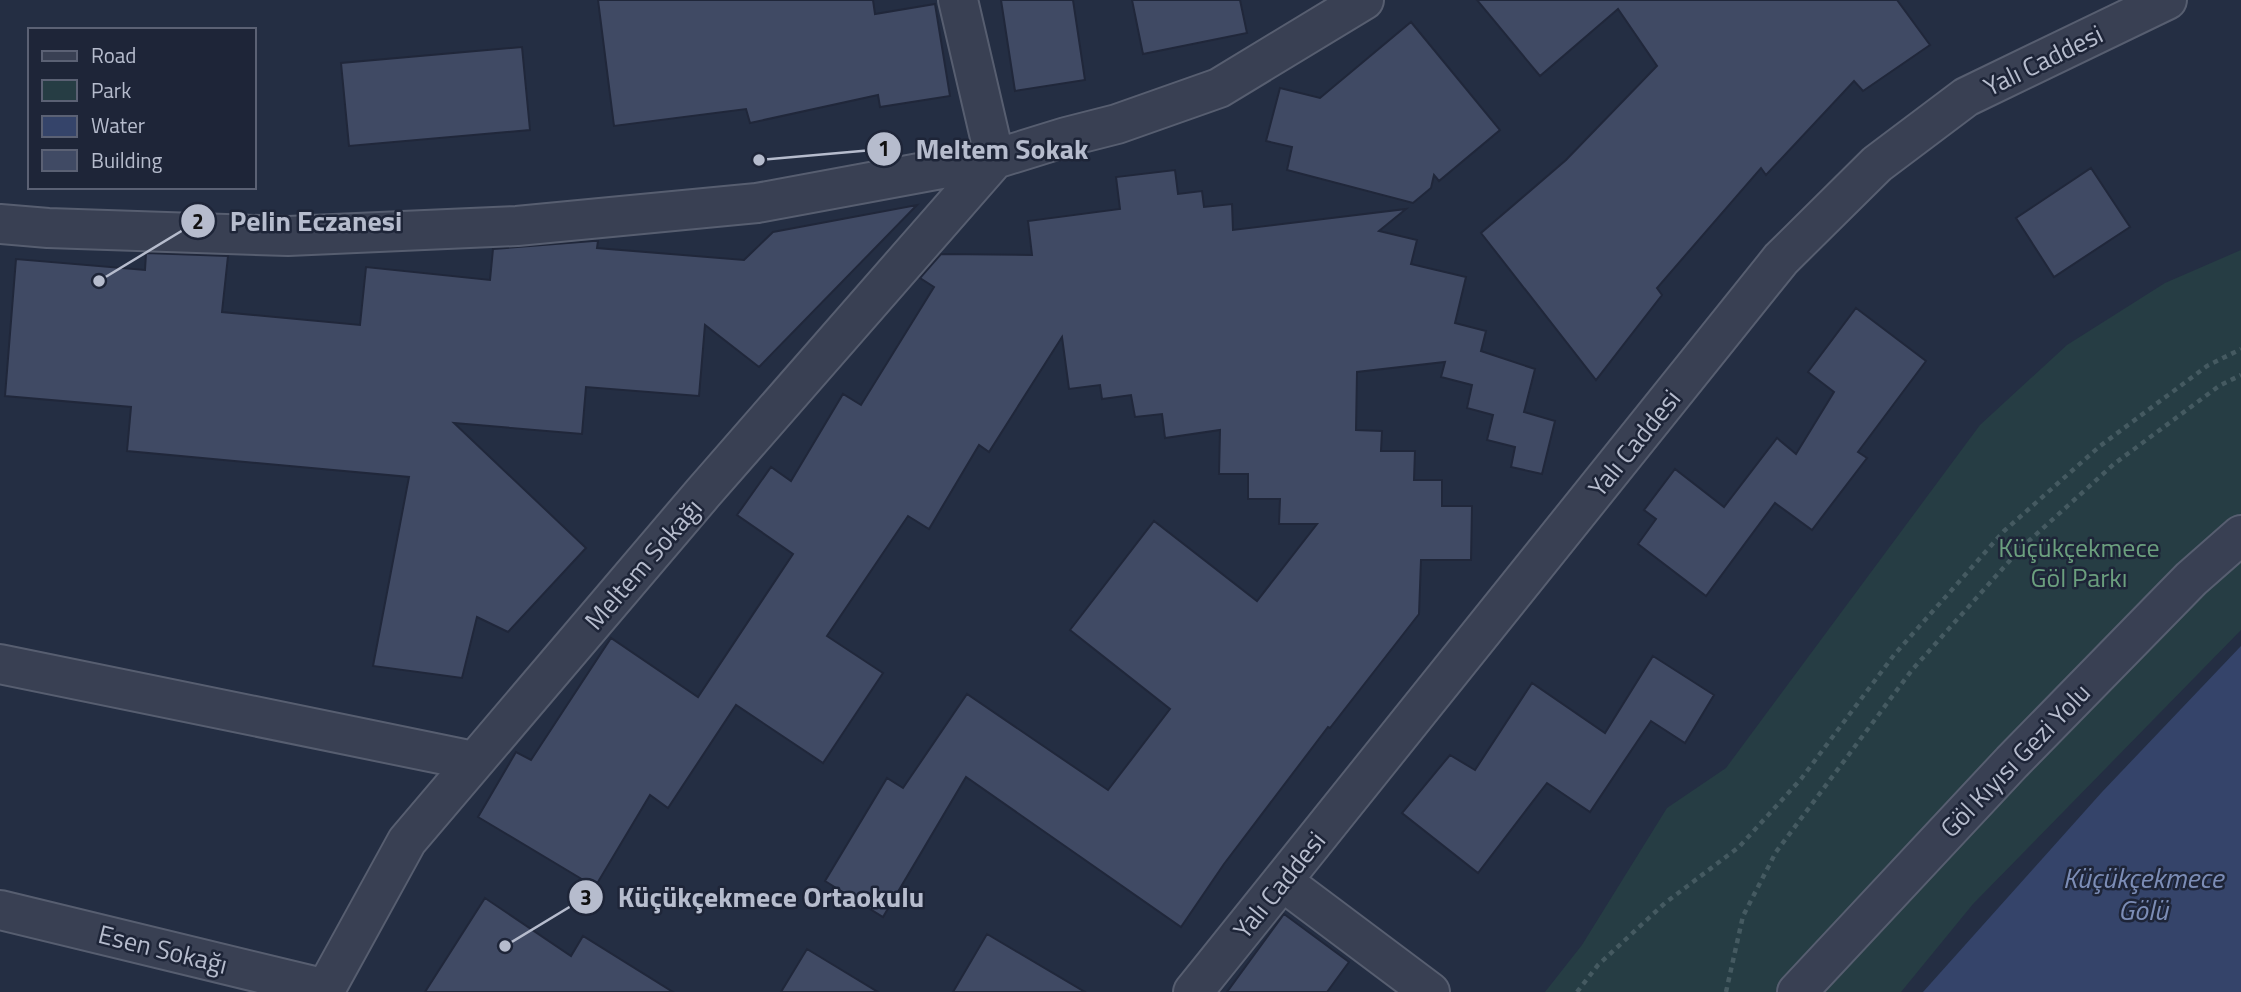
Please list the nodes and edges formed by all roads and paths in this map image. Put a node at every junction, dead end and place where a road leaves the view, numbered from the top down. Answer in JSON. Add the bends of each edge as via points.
{"nodes":[{"id":1,"x":958,"y":0,"type":"edge"},
{"id":2,"x":1364,"y":0,"type":"edge"},
{"id":3,"x":2167,"y":0,"type":"edge"},
{"id":4,"x":995,"y":159,"type":"junction"},
{"id":5,"x":0,"y":224,"type":"edge"},
{"id":6,"x":2241,"y":348,"type":"edge"},
{"id":7,"x":2241,"y":375,"type":"edge"},
{"id":8,"x":2241,"y":535,"type":"edge"},
{"id":9,"x":0,"y":664,"type":"edge"},
{"id":10,"x":474,"y":761,"type":"junction"},
{"id":11,"x":1282,"y":881,"type":"junction"},
{"id":12,"x":0,"y":910,"type":"edge"},
{"id":13,"x":325,"y":990,"type":"edge"},
{"id":14,"x":1193,"y":992,"type":"edge"},
{"id":15,"x":1430,"y":992,"type":"edge"},
{"id":16,"x":1577,"y":992,"type":"edge"},
{"id":17,"x":1726,"y":992,"type":"edge"},
{"id":18,"x":1797,"y":992,"type":"edge"}],
"edges":[{"from":1,"to":4,"type":"street"},
{"from":2,"to":4,"type":"street","via":[[1219,88]]},
{"from":3,"to":11,"type":"street","name":"Yalı Caddesi","via":[[1966,97],[1877,164],[1782,259]]},
{"from":4,"to":5,"type":"street","via":[[757,203],[517,226],[288,236]]},
{"from":4,"to":10,"type":"street","name":"Meltem Sokağı"},
{"from":6,"to":16,"type":"path","via":[[2207,366],[2100,446],[2004,531],[1894,655],[1801,779],[1739,847],[1665,903],[1598,965]]},
{"from":7,"to":17,"type":"path","via":[[2219,386],[2104,474],[2021,548],[1912,670],[1776,852],[1743,916]]},
{"from":8,"to":18,"type":"street","name":"Göl Kıyısı Gezi Yolu","via":[[2191,579],[2011,762]]},
{"from":9,"to":10,"type":"street"},
{"from":10,"to":13,"type":"street","name":"Meltem Sokağı","via":[[407,841]]},
{"from":11,"to":14,"type":"street","name":"Yalı Caddesi"},
{"from":11,"to":15,"type":"street"},
{"from":12,"to":13,"type":"street","name":"Esen Sokağı"}]}
